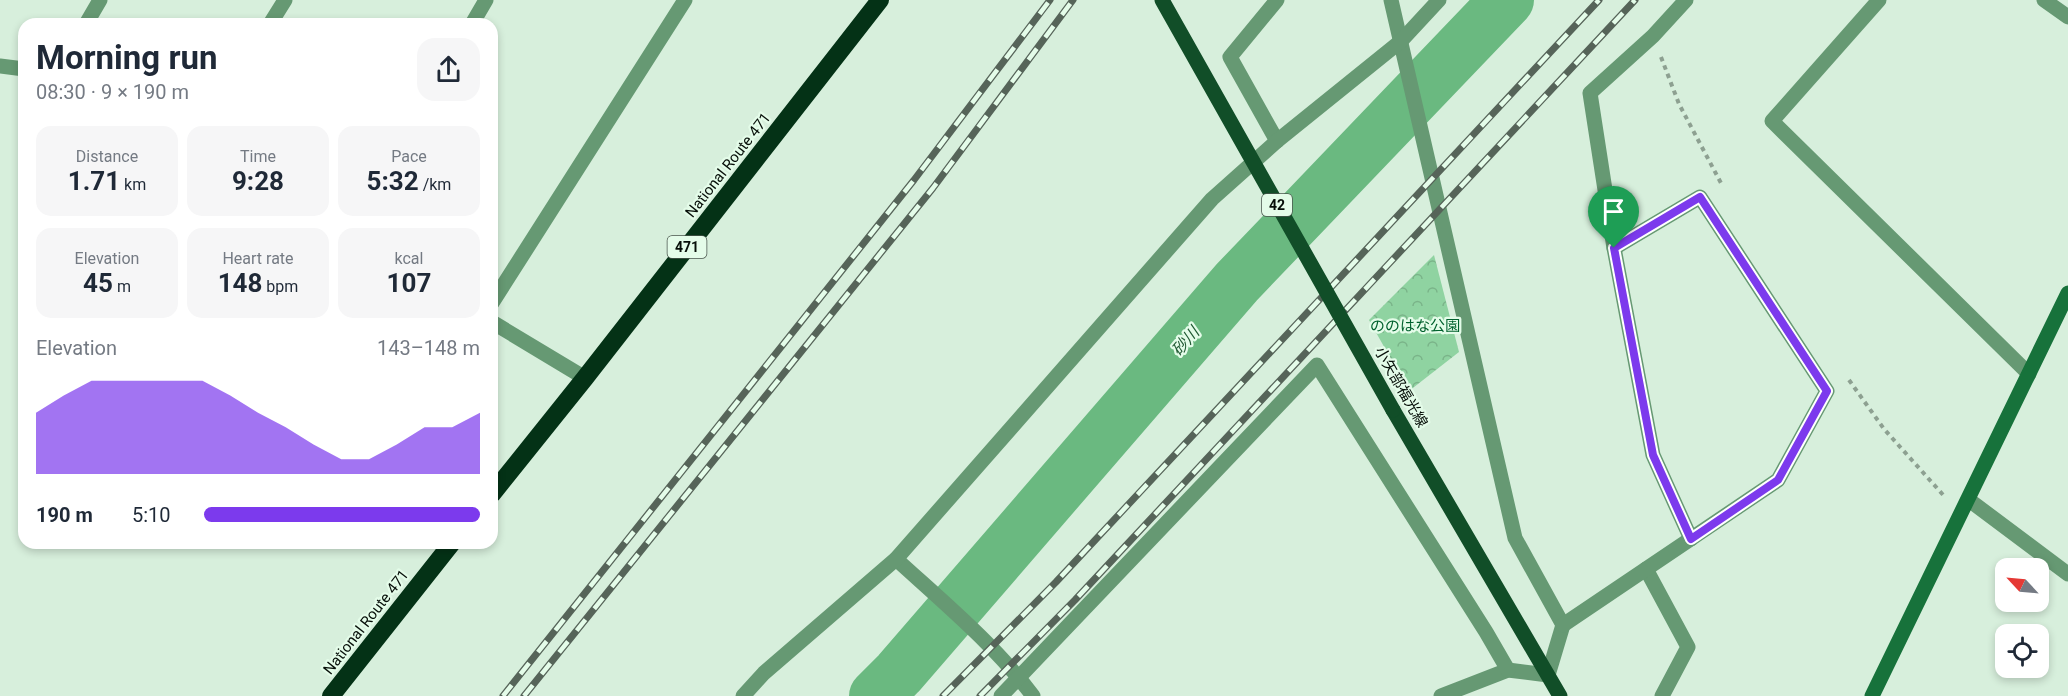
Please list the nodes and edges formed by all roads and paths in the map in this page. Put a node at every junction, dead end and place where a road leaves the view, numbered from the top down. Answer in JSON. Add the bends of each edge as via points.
{"nodes":[{"id":1,"x":100,"y":0,"type":"edge"},
{"id":2,"x":285,"y":0,"type":"edge"},
{"id":3,"x":486,"y":0,"type":"edge"},
{"id":4,"x":685,"y":0,"type":"edge"},
{"id":5,"x":880,"y":0,"type":"edge"},
{"id":6,"x":1162,"y":0,"type":"edge"},
{"id":7,"x":1277,"y":0,"type":"edge"},
{"id":8,"x":1391,"y":0,"type":"edge"},
{"id":9,"x":1439,"y":0,"type":"edge"},
{"id":10,"x":1686,"y":0,"type":"edge"},
{"id":11,"x":1879,"y":0,"type":"edge"},
{"id":12,"x":2044,"y":0,"type":"edge"},
{"id":13,"x":2068,"y":17,"type":"edge"},
{"id":14,"x":90,"y":18,"type":"edge"},
{"id":15,"x":274,"y":18,"type":"edge"},
{"id":16,"x":476,"y":18,"type":"edge"},
{"id":17,"x":1653,"y":36,"type":"junction"},
{"id":18,"x":1401,"y":41,"type":"junction"},
{"id":19,"x":0,"y":66,"type":"edge"},
{"id":20,"x":18,"y":68,"type":"edge"},
{"id":21,"x":1277,"y":141,"type":"junction"},
{"id":22,"x":1726,"y":192,"type":"dead end"},
{"id":23,"x":1614,"y":248,"type":"junction"},
{"id":24,"x":2068,"y":293,"type":"edge"},
{"id":25,"x":498,"y":294,"type":"edge"},
{"id":26,"x":498,"y":325,"type":"edge"},
{"id":27,"x":2029,"y":374,"type":"junction"},
{"id":28,"x":1846,"y":376,"type":"dead end"},
{"id":29,"x":585,"y":378,"type":"junction"},
{"id":30,"x":498,"y":487,"type":"edge"},
{"id":31,"x":1969,"y":500,"type":"junction"},
{"id":32,"x":1961,"y":515,"type":"junction"},
{"id":33,"x":1691,"y":539,"type":"junction"},
{"id":34,"x":447,"y":549,"type":"edge"},
{"id":35,"x":896,"y":559,"type":"junction"},
{"id":36,"x":1646,"y":569,"type":"junction"},
{"id":37,"x":2068,"y":574,"type":"edge"},
{"id":38,"x":1563,"y":625,"type":"junction"},
{"id":39,"x":1508,"y":670,"type":"junction"},
{"id":40,"x":1548,"y":675,"type":"junction"},
{"id":41,"x":1020,"y":678,"type":"junction"},
{"id":42,"x":331,"y":696,"type":"edge"},
{"id":43,"x":743,"y":696,"type":"edge"},
{"id":44,"x":1001,"y":696,"type":"edge"},
{"id":45,"x":1033,"y":696,"type":"edge"},
{"id":46,"x":1441,"y":696,"type":"edge"},
{"id":47,"x":1560,"y":696,"type":"edge"},
{"id":48,"x":1662,"y":696,"type":"edge"},
{"id":49,"x":1872,"y":696,"type":"edge"}],
"edges":[{"from":1,"to":14,"type":"street"},
{"from":2,"to":15,"type":"street"},
{"from":3,"to":16,"type":"street"},
{"from":4,"to":25,"type":"street"},
{"from":5,"to":29,"type":"highway","name":"National Route 471","number":"471"},
{"from":6,"to":40,"type":"main road","name":"小矢部福光線","number":"42","bridge":true,"via":[[1393,410]]},
{"from":7,"to":21,"type":"street","via":[[1230,57]]},
{"from":8,"to":18,"type":"street"},
{"from":9,"to":18,"type":"street"},
{"from":10,"to":17,"type":"street"},
{"from":11,"to":27,"type":"street","via":[[1772,121]]},
{"from":12,"to":13,"type":"street"},
{"from":17,"to":22,"type":"path","via":[[1679,104]]},
{"from":17,"to":23,"type":"street","via":[[1590,93]]},
{"from":18,"to":21,"type":"street"},
{"from":18,"to":38,"type":"street","via":[[1515,538]]},
{"from":19,"to":20,"type":"street"},
{"from":21,"to":35,"type":"street","via":[[1212,199]]},
{"from":23,"to":33,"type":"street","via":[[1653,455]]},
{"from":23,"to":33,"type":"street","via":[[1700,197],[1827,391],[1778,480]]},
{"from":24,"to":27,"type":"street"},
{"from":26,"to":29,"type":"street"},
{"from":27,"to":31,"type":"street"},
{"from":28,"to":32,"type":"path","via":[[1884,429]]},
{"from":29,"to":30,"type":"highway","name":"National Route 471","number":"471"},
{"from":31,"to":32,"type":"street"},
{"from":31,"to":37,"type":"street"},
{"from":32,"to":49,"type":"street"},
{"from":33,"to":36,"type":"street"},
{"from":34,"to":42,"type":"highway","name":"National Route 471"},
{"from":35,"to":41,"type":"street"},
{"from":35,"to":43,"type":"street"},
{"from":36,"to":38,"type":"street"},
{"from":36,"to":48,"type":"street","via":[[1688,647]]},
{"from":38,"to":40,"type":"street"},
{"from":39,"to":40,"type":"street"},
{"from":39,"to":41,"type":"street","via":[[1317,365]]},
{"from":39,"to":46,"type":"street"},
{"from":40,"to":47,"type":"main road","name":"小矢部福光線","number":"42"},
{"from":41,"to":44,"type":"street"},
{"from":41,"to":45,"type":"street"}]}
